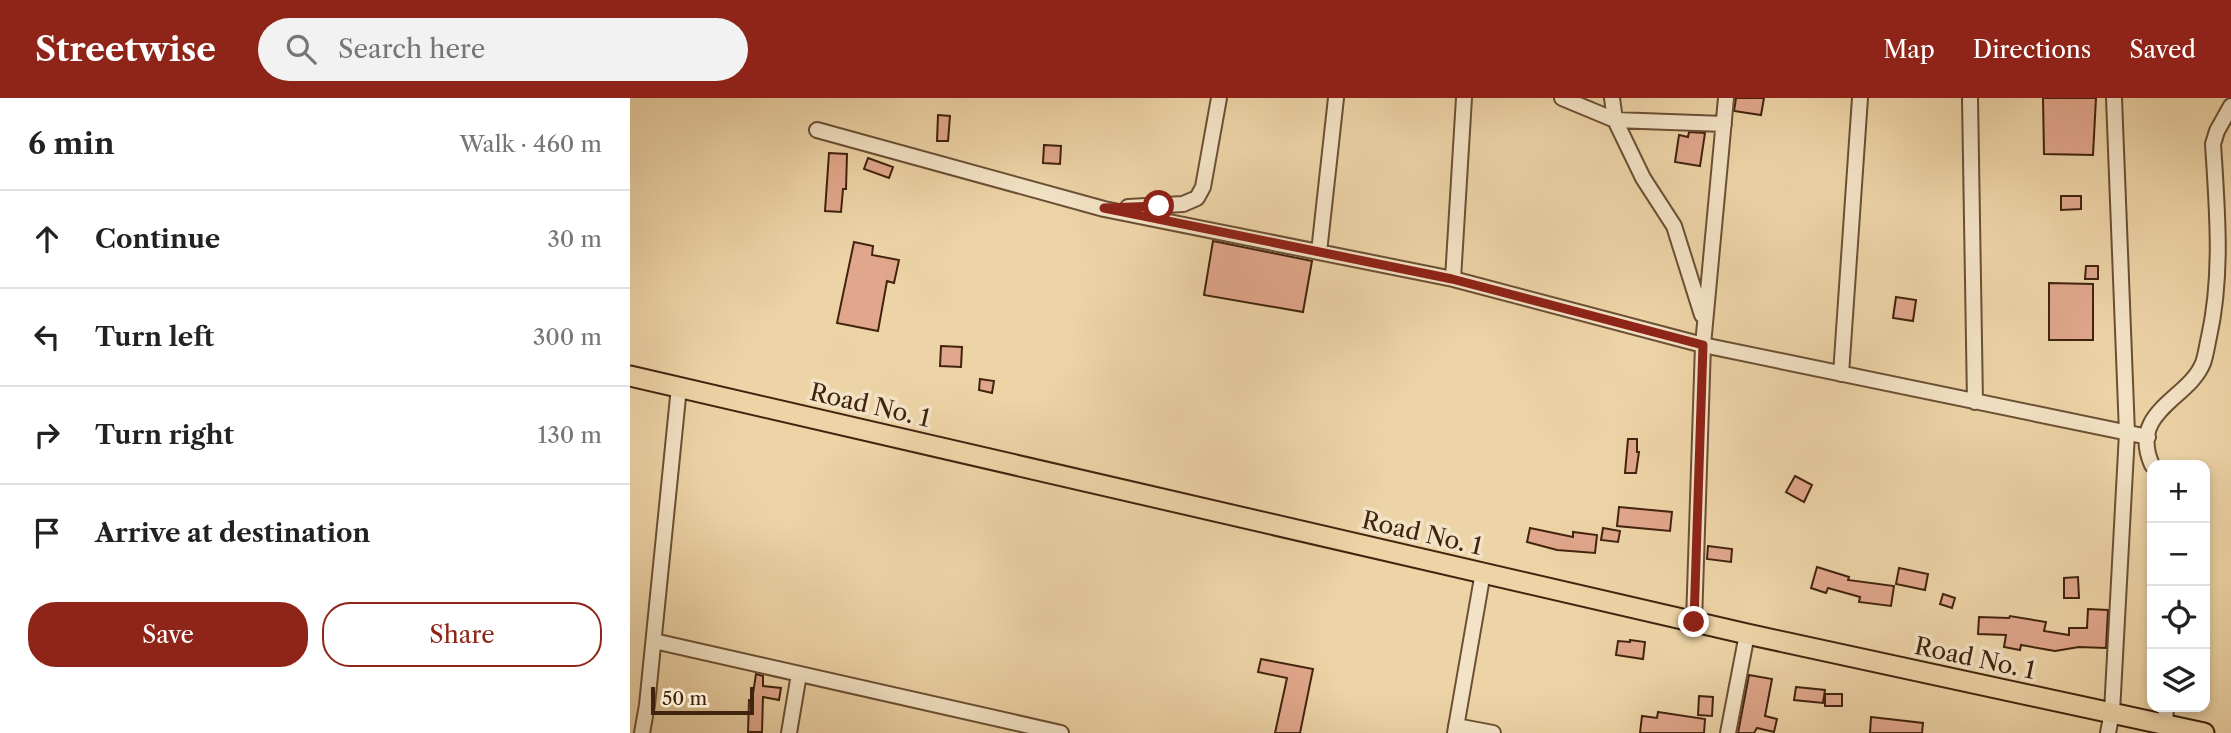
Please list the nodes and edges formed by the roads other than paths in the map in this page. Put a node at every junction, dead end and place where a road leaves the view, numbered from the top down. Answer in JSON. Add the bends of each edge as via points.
{"nodes":[{"id":1,"x":1219,"y":98,"type":"edge"},
{"id":2,"x":1336,"y":98,"type":"edge"},
{"id":3,"x":1464,"y":98,"type":"edge"},
{"id":4,"x":1562,"y":98,"type":"edge"},
{"id":5,"x":1612,"y":98,"type":"edge"},
{"id":6,"x":1726,"y":98,"type":"edge"},
{"id":7,"x":1860,"y":98,"type":"edge"},
{"id":8,"x":1970,"y":98,"type":"edge"},
{"id":9,"x":2114,"y":98,"type":"edge"},
{"id":10,"x":2231,"y":106,"type":"edge"},
{"id":11,"x":1615,"y":120,"type":"junction"},
{"id":12,"x":1724,"y":124,"type":"junction"},
{"id":13,"x":817,"y":130,"type":"dead end"},
{"id":14,"x":1104,"y":208,"type":"junction"},
{"id":15,"x":1319,"y":252,"type":"junction"},
{"id":16,"x":1452,"y":279,"type":"junction"},
{"id":17,"x":1705,"y":323,"type":"junction"},
{"id":18,"x":1703,"y":345,"type":"junction"},
{"id":19,"x":1841,"y":374,"type":"junction"},
{"id":20,"x":630,"y":376,"type":"edge"},
{"id":21,"x":679,"y":387,"type":"junction"},
{"id":22,"x":1975,"y":402,"type":"junction"},
{"id":23,"x":2127,"y":433,"type":"junction"},
{"id":24,"x":2148,"y":437,"type":"junction"},
{"id":25,"x":2150,"y":460,"type":"edge"},
{"id":26,"x":1483,"y":572,"type":"junction"},
{"id":27,"x":1694,"y":622,"type":"junction"},
{"id":28,"x":1747,"y":634,"type":"junction"},
{"id":29,"x":654,"y":640,"type":"junction"},
{"id":30,"x":799,"y":674,"type":"junction"},
{"id":31,"x":2112,"y":712,"type":"junction"},
{"id":32,"x":2166,"y":715,"type":"edge"},
{"id":33,"x":1456,"y":729,"type":"edge"},
{"id":34,"x":1053,"y":732,"type":"edge"},
{"id":35,"x":642,"y":733,"type":"edge"},
{"id":36,"x":789,"y":733,"type":"edge"},
{"id":37,"x":1493,"y":733,"type":"edge"},
{"id":38,"x":1728,"y":733,"type":"edge"},
{"id":39,"x":2108,"y":733,"type":"edge"},
{"id":40,"x":2201,"y":733,"type":"edge"}],
"edges":[{"from":1,"to":14,"type":"street","via":[[1197,198],[1183,204]]},
{"from":2,"to":15,"type":"street"},
{"from":3,"to":16,"type":"street"},
{"from":4,"to":11,"type":"street"},
{"from":5,"to":11,"type":"street"},
{"from":6,"to":12,"type":"street"},
{"from":7,"to":19,"type":"street"},
{"from":8,"to":22,"type":"street"},
{"from":9,"to":23,"type":"street"},
{"from":10,"to":24,"type":"street","via":[[2213,144],[2216,296],[2203,363],[2193,379],[2166,402]]},
{"from":11,"to":12,"type":"street"},
{"from":11,"to":17,"type":"street","via":[[1643,178],[1674,226]]},
{"from":12,"to":17,"type":"street"},
{"from":13,"to":14,"type":"street"},
{"from":14,"to":15,"type":"street"},
{"from":15,"to":16,"type":"street"},
{"from":16,"to":18,"type":"street"},
{"from":17,"to":18,"type":"street"},
{"from":18,"to":19,"type":"street"},
{"from":18,"to":27,"type":"street"},
{"from":19,"to":22,"type":"street"},
{"from":20,"to":21,"type":"highway","name":"Road No. 1"},
{"from":21,"to":26,"type":"highway","name":"Road No. 1"},
{"from":21,"to":29,"type":"street"},
{"from":22,"to":23,"type":"street"},
{"from":23,"to":24,"type":"street"},
{"from":23,"to":31,"type":"street"},
{"from":24,"to":25,"type":"street"},
{"from":26,"to":27,"type":"highway","name":"Road No. 1"},
{"from":26,"to":33,"type":"street"},
{"from":27,"to":28,"type":"highway","name":"Road No. 1"},
{"from":28,"to":31,"type":"highway","name":"Road No. 1"},
{"from":28,"to":38,"type":"street"},
{"from":29,"to":30,"type":"street"},
{"from":29,"to":35,"type":"street"},
{"from":30,"to":34,"type":"street"},
{"from":30,"to":36,"type":"street"},
{"from":31,"to":32,"type":"highway","name":"Road No. 1"},
{"from":31,"to":39,"type":"street"},
{"from":32,"to":40,"type":"highway","name":"Road No. 1"},
{"from":33,"to":37,"type":"street"}]}
